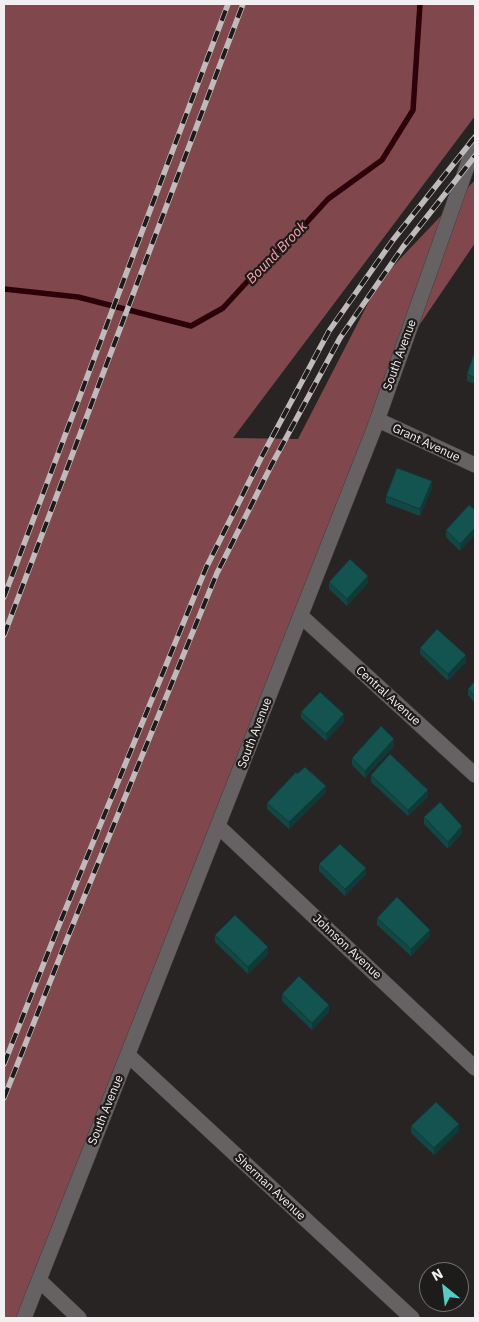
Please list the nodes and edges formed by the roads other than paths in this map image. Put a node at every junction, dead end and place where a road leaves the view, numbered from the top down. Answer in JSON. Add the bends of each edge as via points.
{"nodes":[{"id":1,"x":475,"y":144,"type":"edge"},
{"id":2,"x":378,"y":420,"type":"junction"},
{"id":3,"x":475,"y":465,"type":"edge"},
{"id":4,"x":301,"y":616,"type":"junction"},
{"id":5,"x":475,"y":775,"type":"edge"},
{"id":6,"x":218,"y":826,"type":"junction"},
{"id":7,"x":128,"y":1055,"type":"junction"},
{"id":8,"x":475,"y":1068,"type":"edge"},
{"id":9,"x":39,"y":1280,"type":"junction"},
{"id":10,"x":24,"y":1318,"type":"edge"},
{"id":11,"x":79,"y":1318,"type":"edge"},
{"id":12,"x":412,"y":1318,"type":"edge"}],
"edges":[{"from":1,"to":2,"type":"street","name":"South Avenue"},
{"from":2,"to":3,"type":"street","name":"Grant Avenue"},
{"from":2,"to":4,"type":"street","name":"South Avenue"},
{"from":4,"to":5,"type":"street","name":"Central Avenue"},
{"from":4,"to":6,"type":"street","name":"South Avenue"},
{"from":6,"to":7,"type":"street","name":"South Avenue"},
{"from":6,"to":8,"type":"street","name":"Johnson Avenue"},
{"from":7,"to":9,"type":"street","name":"South Avenue"},
{"from":7,"to":12,"type":"street","name":"Sherman Avenue"},
{"from":9,"to":10,"type":"street","name":"South Avenue"},
{"from":9,"to":11,"type":"street"}]}
